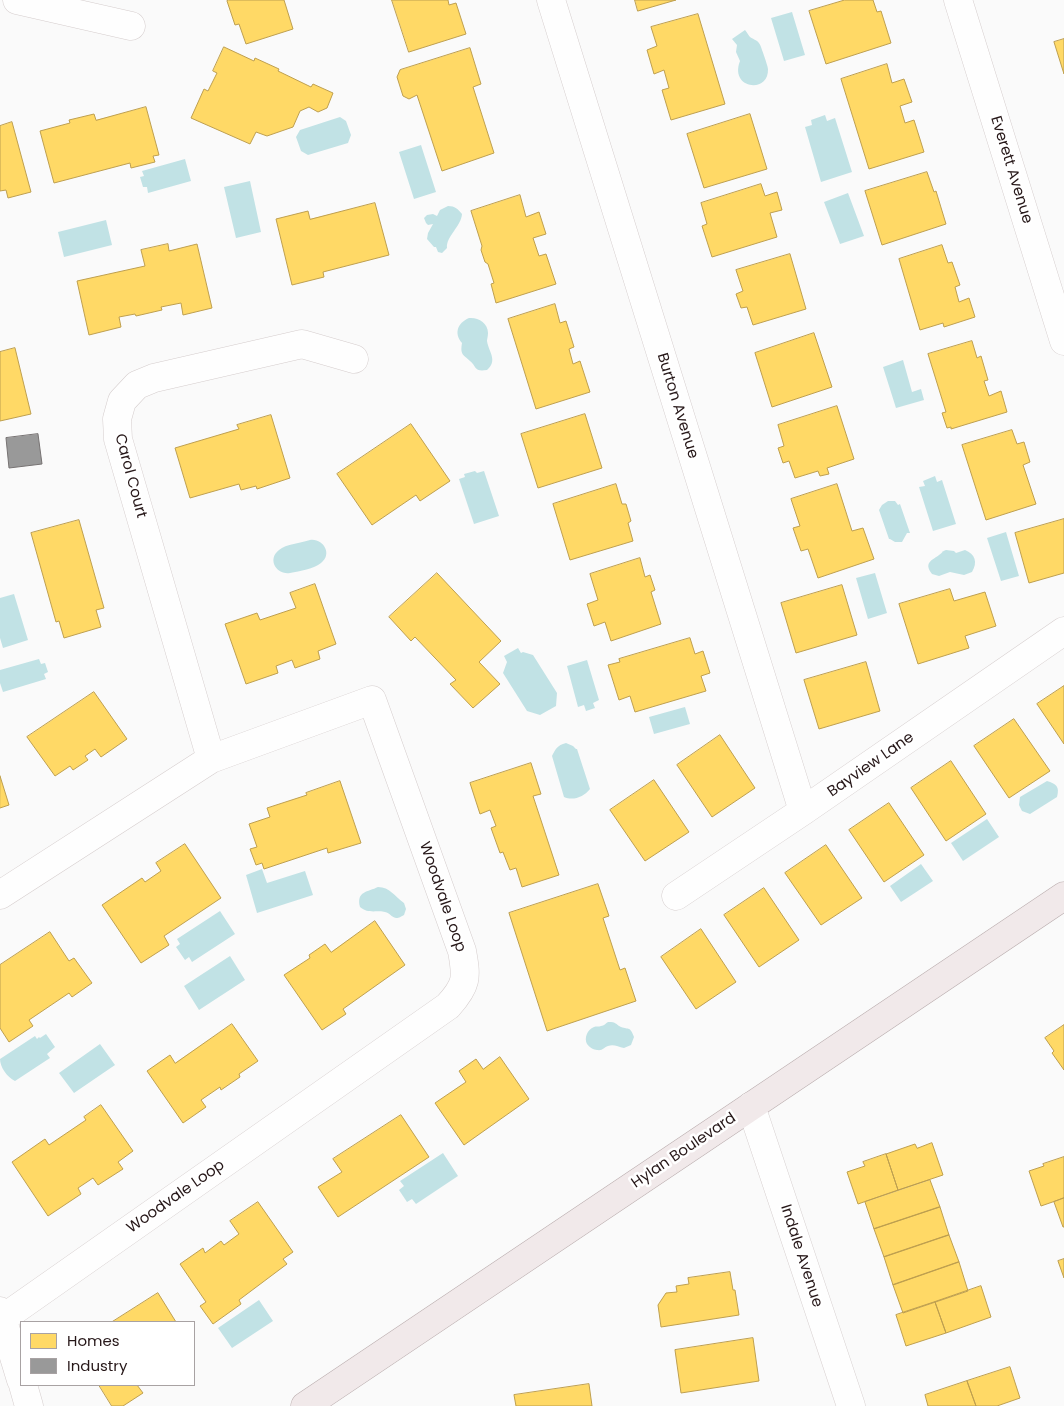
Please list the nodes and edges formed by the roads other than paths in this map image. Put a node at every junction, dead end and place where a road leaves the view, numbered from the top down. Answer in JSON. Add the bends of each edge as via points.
{"nodes":[{"id":1,"x":5,"y":0,"type":"edge"},
{"id":2,"x":17,"y":0,"type":"edge"},
{"id":3,"x":552,"y":0,"type":"edge"},
{"id":4,"x":958,"y":0,"type":"edge"},
{"id":5,"x":0,"y":11,"type":"edge"},
{"id":6,"x":131,"y":26,"type":"dead end"},
{"id":7,"x":1064,"y":341,"type":"edge"},
{"id":8,"x":354,"y":359,"type":"dead end"},
{"id":9,"x":1064,"y":632,"type":"edge"},
{"id":10,"x":211,"y":759,"type":"junction"},
{"id":11,"x":803,"y":811,"type":"junction"},
{"id":12,"x":0,"y":895,"type":"edge"},
{"id":13,"x":676,"y":896,"type":"dead end"},
{"id":14,"x":1064,"y":896,"type":"edge"},
{"id":15,"x":751,"y":1106,"type":"junction"},
{"id":16,"x":1,"y":1315,"type":"edge"},
{"id":17,"x":20,"y":1377,"type":"edge"},
{"id":18,"x":23,"y":1386,"type":"edge"},
{"id":19,"x":30,"y":1406,"type":"edge"},
{"id":20,"x":305,"y":1406,"type":"edge"},
{"id":21,"x":851,"y":1406,"type":"edge"}],
"edges":[{"from":1,"to":5,"type":"street"},
{"from":2,"to":6,"type":"street"},
{"from":3,"to":11,"type":"street","name":"Burton Avenue"},
{"from":4,"to":7,"type":"street","name":"Everett Avenue"},
{"from":8,"to":10,"type":"street","name":"Carol Court","via":[[302,344],[154,378],[137,385],[122,401],[117,419],[118,439]]},
{"from":9,"to":11,"type":"street","name":"Bayview Lane"},
{"from":10,"to":12,"type":"street","name":"Woodvale Loop"},
{"from":10,"to":16,"type":"street","name":"Woodvale Loop","via":[[372,700],[462,951],[464,983],[448,1006]]},
{"from":11,"to":13,"type":"street","name":"Bayview Lane"},
{"from":14,"to":15,"type":"main road","name":"Hylan Boulevard"},
{"from":15,"to":20,"type":"main road","name":"Hylan Boulevard"},
{"from":15,"to":21,"type":"street","name":"Indale Avenue"},
{"from":16,"to":17,"type":"street"},
{"from":18,"to":19,"type":"street"}]}
